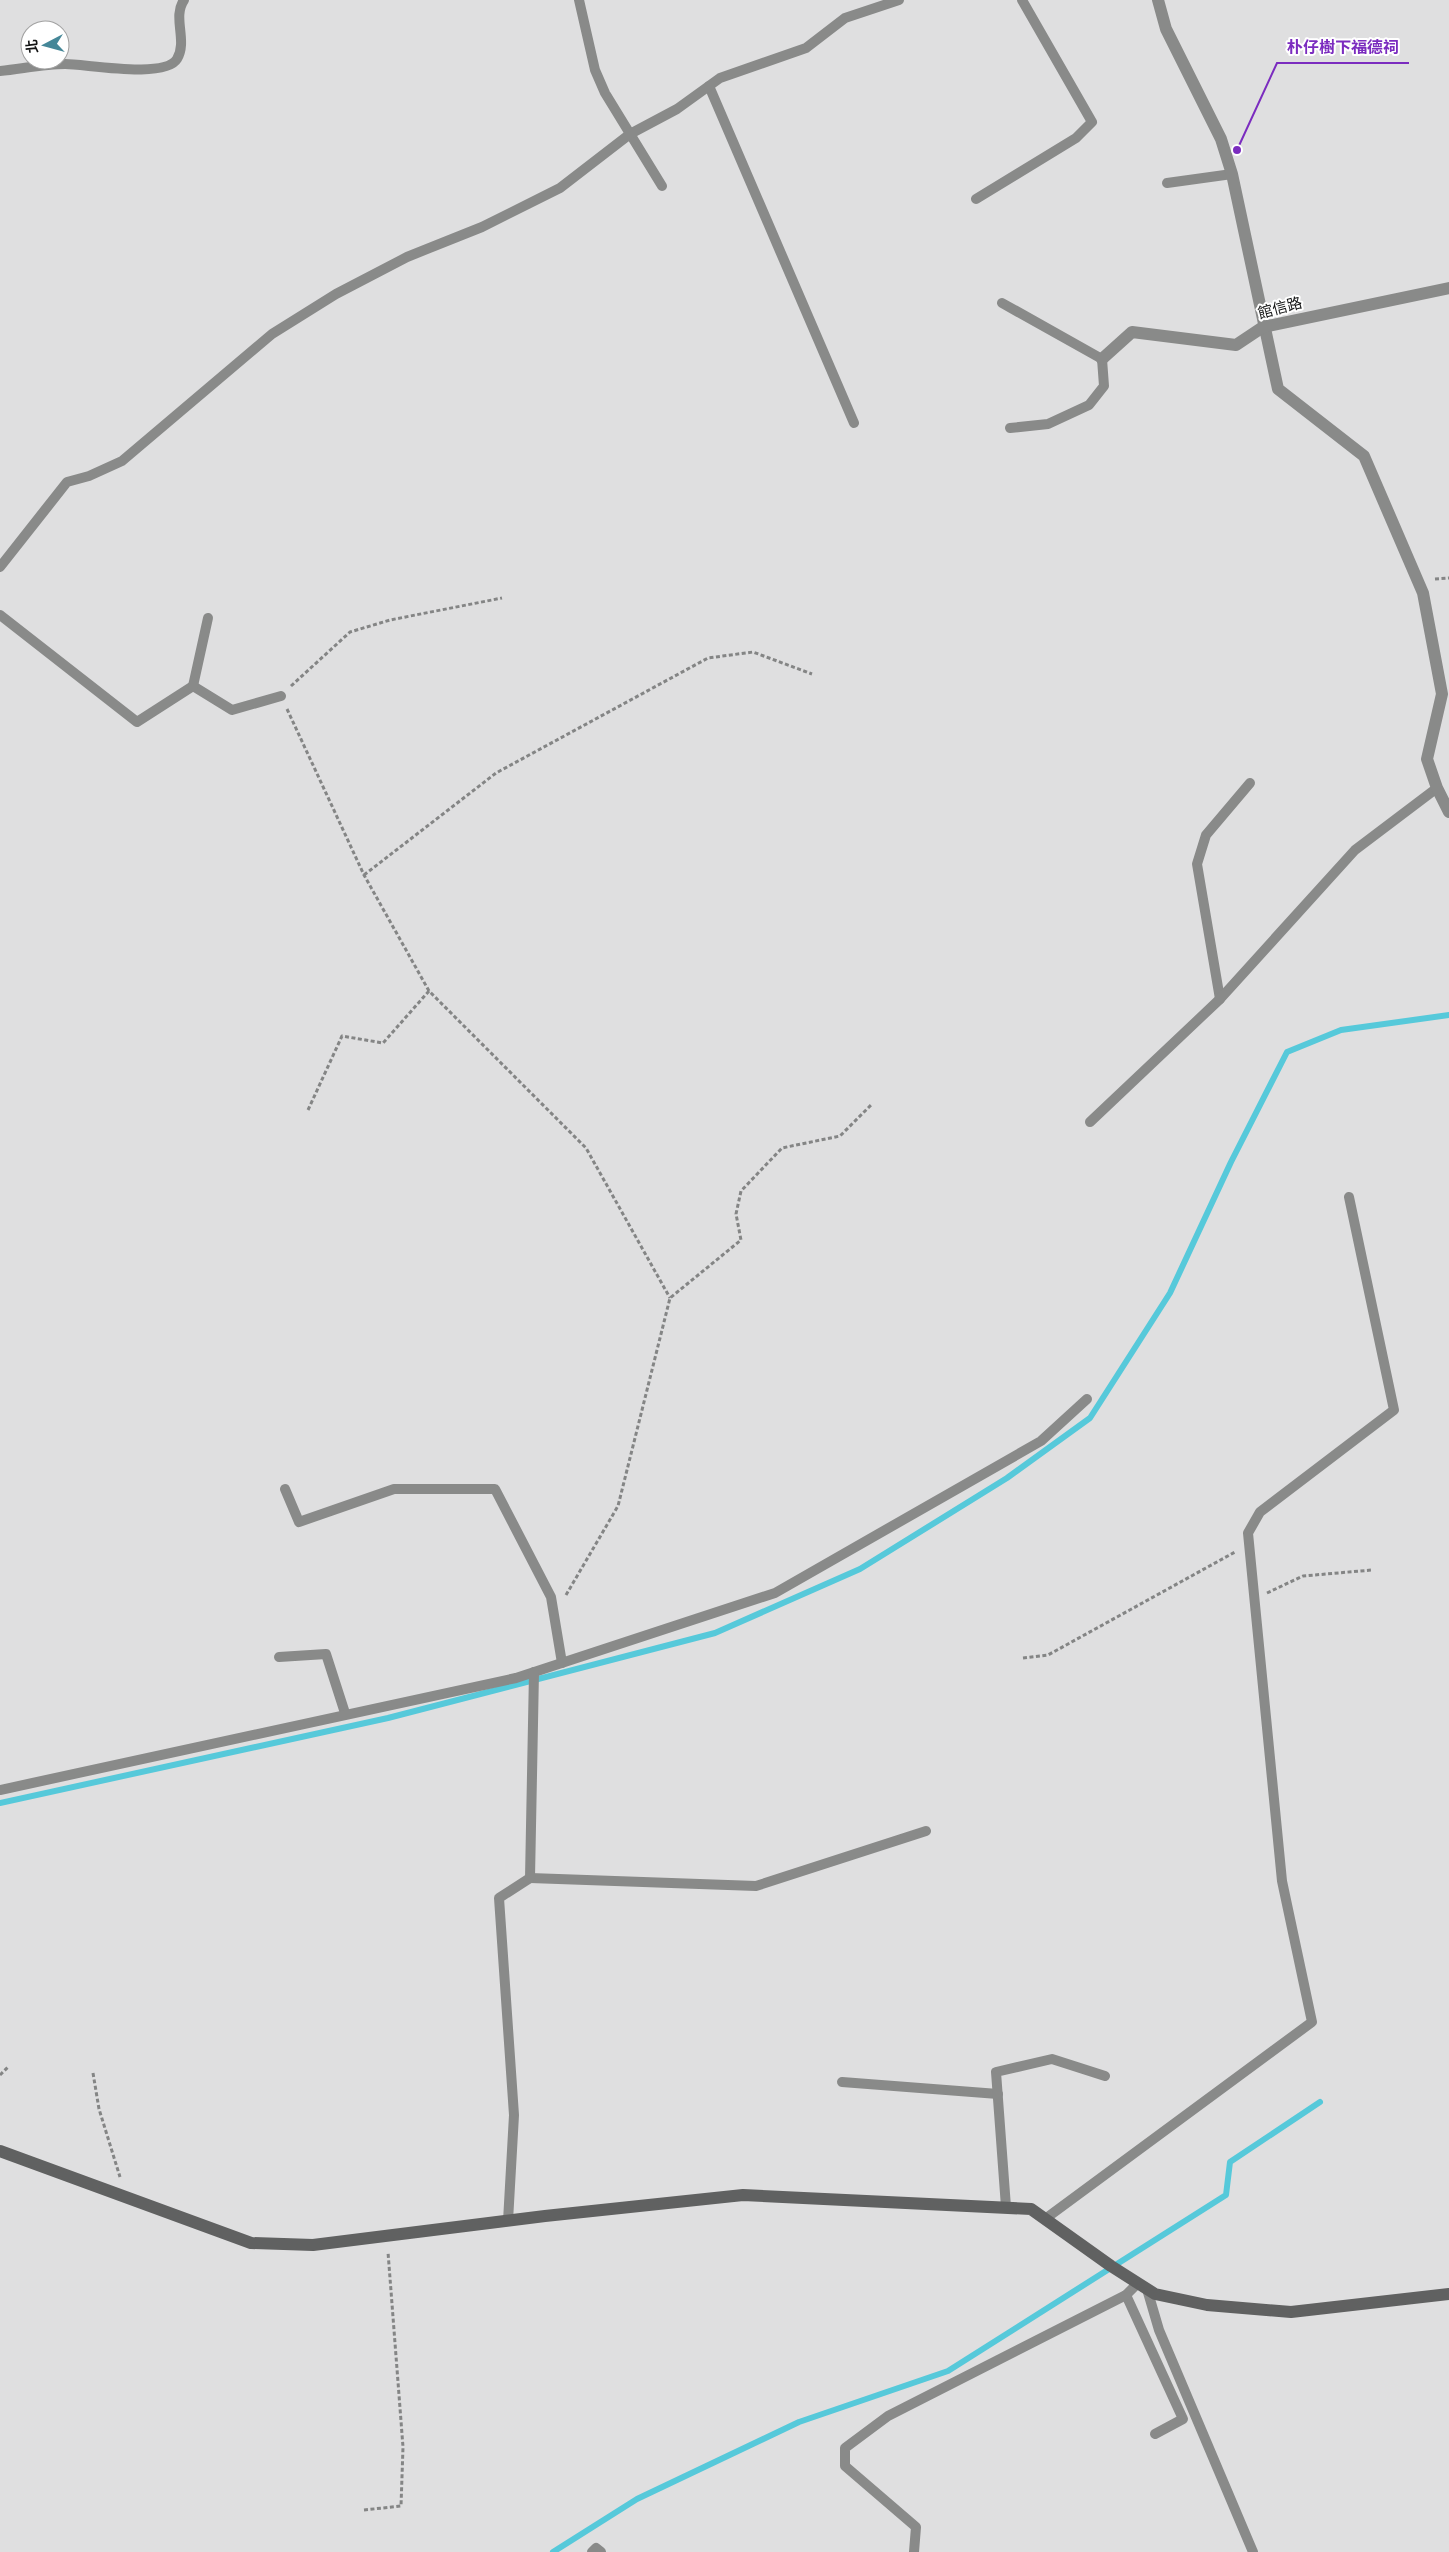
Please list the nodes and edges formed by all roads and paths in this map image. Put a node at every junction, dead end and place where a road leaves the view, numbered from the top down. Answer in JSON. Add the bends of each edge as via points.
{"nodes":[{"id":1,"x":184,"y":0,"type":"edge"},
{"id":2,"x":579,"y":0,"type":"edge"},
{"id":3,"x":899,"y":0,"type":"edge"},
{"id":4,"x":1022,"y":0,"type":"edge"},
{"id":5,"x":1158,"y":0,"type":"edge"},
{"id":6,"x":0,"y":71,"type":"edge"},
{"id":7,"x":708,"y":86,"type":"junction"},
{"id":8,"x":630,"y":134,"type":"junction"},
{"id":9,"x":1232,"y":174,"type":"junction"},
{"id":10,"x":1167,"y":183,"type":"dead end"},
{"id":11,"x":662,"y":186,"type":"dead end"},
{"id":12,"x":976,"y":199,"type":"dead end"},
{"id":13,"x":1449,"y":288,"type":"edge"},
{"id":14,"x":1002,"y":303,"type":"dead end"},
{"id":15,"x":1263,"y":327,"type":"junction"},
{"id":16,"x":1102,"y":359,"type":"junction"},
{"id":17,"x":854,"y":423,"type":"dead end"},
{"id":18,"x":1010,"y":428,"type":"dead end"},
{"id":19,"x":0,"y":566,"type":"edge"},
{"id":20,"x":502,"y":598,"type":"dead end"},
{"id":21,"x":0,"y":615,"type":"edge"},
{"id":22,"x":208,"y":618,"type":"dead end"},
{"id":23,"x":812,"y":674,"type":"dead end"},
{"id":24,"x":193,"y":686,"type":"junction"},
{"id":25,"x":281,"y":696,"type":"junction"},
{"id":26,"x":1250,"y":783,"type":"dead end"},
{"id":27,"x":1437,"y":788,"type":"junction"},
{"id":28,"x":1449,"y":812,"type":"edge"},
{"id":29,"x":364,"y":875,"type":"junction"},
{"id":30,"x":429,"y":990,"type":"junction"},
{"id":31,"x":1220,"y":999,"type":"junction"},
{"id":32,"x":871,"y":1105,"type":"dead end"},
{"id":33,"x":308,"y":1110,"type":"dead end"},
{"id":34,"x":1090,"y":1122,"type":"dead end"},
{"id":35,"x":1349,"y":1197,"type":"dead end"},
{"id":36,"x":670,"y":1298,"type":"junction"},
{"id":37,"x":1087,"y":1399,"type":"dead end"},
{"id":38,"x":285,"y":1488,"type":"dead end"},
{"id":39,"x":1248,"y":1544,"type":"junction"},
{"id":40,"x":1372,"y":1570,"type":"dead end"},
{"id":41,"x":1254,"y":1598,"type":"junction"},
{"id":42,"x":554,"y":1615,"type":"junction"},
{"id":43,"x":279,"y":1657,"type":"dead end"},
{"id":44,"x":1022,"y":1658,"type":"dead end"},
{"id":45,"x":562,"y":1663,"type":"junction"},
{"id":46,"x":534,"y":1672,"type":"junction"},
{"id":47,"x":345,"y":1713,"type":"junction"},
{"id":48,"x":0,"y":1790,"type":"edge"},
{"id":49,"x":926,"y":1831,"type":"dead end"},
{"id":50,"x":530,"y":1878,"type":"junction"},
{"id":51,"x":8,"y":2067,"type":"dead end"},
{"id":52,"x":93,"y":2073,"type":"dead end"},
{"id":53,"x":0,"y":2075,"type":"edge"},
{"id":54,"x":1106,"y":2076,"type":"dead end"},
{"id":55,"x":842,"y":2082,"type":"dead end"},
{"id":56,"x":998,"y":2094,"type":"junction"},
{"id":57,"x":0,"y":2151,"type":"edge"},
{"id":58,"x":126,"y":2197,"type":"junction"},
{"id":59,"x":1006,"y":2207,"type":"junction"},
{"id":60,"x":1045,"y":2219,"type":"junction"},
{"id":61,"x":508,"y":2221,"type":"junction"},
{"id":62,"x":386,"y":2236,"type":"junction"},
{"id":63,"x":1142,"y":2286,"type":"junction"},
{"id":64,"x":1449,"y":2294,"type":"edge"},
{"id":65,"x":1126,"y":2295,"type":"junction"},
{"id":66,"x":1155,"y":2434,"type":"dead end"},
{"id":67,"x":364,"y":2510,"type":"dead end"},
{"id":68,"x":592,"y":2552,"type":"edge"},
{"id":69,"x":601,"y":2552,"type":"edge"},
{"id":70,"x":914,"y":2552,"type":"edge"},
{"id":71,"x":1253,"y":2552,"type":"edge"}],
"edges":[{"from":1,"to":6,"type":"lane","via":[[179,7],[180,48],[176,60],[169,66],[130,71],[65,64]]},
{"from":2,"to":8,"type":"lane","via":[[595,70]]},
{"from":3,"to":7,"type":"lane","via":[[845,18],[806,48],[720,78]]},
{"from":4,"to":12,"type":"lane","via":[[1092,122],[1076,138]]},
{"from":5,"to":9,"type":"street","via":[[1166,29],[1222,139]]},
{"from":7,"to":8,"type":"lane","via":[[677,109]]},
{"from":7,"to":17,"type":"lane"},
{"from":8,"to":11,"type":"lane"},
{"from":8,"to":19,"type":"lane","via":[[560,188],[482,227],[407,257],[336,294],[272,334],[122,461],[67,482]]},
{"from":9,"to":10,"type":"lane"},
{"from":9,"to":15,"type":"street"},
{"from":13,"to":15,"type":"street","name":"館信路"},
{"from":14,"to":16,"type":"lane"},
{"from":15,"to":16,"type":"street","name":"館信路","via":[[1236,345],[1132,332]]},
{"from":15,"to":27,"type":"street","via":[[1278,389],[1364,456],[1423,593],[1442,694],[1427,759]]},
{"from":16,"to":18,"type":"lane","via":[[1104,386],[1089,405],[1048,424]]},
{"from":20,"to":25,"type":"path","via":[[390,620],[350,632]]},
{"from":21,"to":24,"type":"lane","via":[[137,722]]},
{"from":22,"to":24,"type":"lane"},
{"from":23,"to":29,"type":"path","via":[[753,652],[708,658],[496,773]]},
{"from":24,"to":25,"type":"lane","via":[[232,710]]},
{"from":25,"to":29,"type":"path"},
{"from":26,"to":31,"type":"lane","via":[[1206,835],[1197,864]]},
{"from":27,"to":28,"type":"street"},
{"from":27,"to":31,"type":"lane","via":[[1355,850]]},
{"from":29,"to":30,"type":"path"},
{"from":30,"to":33,"type":"path","via":[[383,1043],[342,1036]]},
{"from":30,"to":36,"type":"path","via":[[586,1148]]},
{"from":31,"to":34,"type":"lane"},
{"from":32,"to":36,"type":"path","via":[[840,1136],[782,1148],[741,1191],[736,1214],[742,1240]]},
{"from":35,"to":39,"type":"lane","via":[[1394,1410],[1260,1512],[1248,1533]]},
{"from":36,"to":42,"type":"path","via":[[618,1506]]},
{"from":37,"to":45,"type":"lane","via":[[1041,1441],[774,1593]]},
{"from":38,"to":42,"type":"lane","via":[[299,1522],[394,1489],[495,1489],[551,1597]]},
{"from":39,"to":41,"type":"lane"},
{"from":39,"to":44,"type":"path","via":[[1048,1655]]},
{"from":40,"to":41,"type":"path","via":[[1303,1576]]},
{"from":41,"to":60,"type":"lane","via":[[1282,1882],[1312,2022]]},
{"from":42,"to":45,"type":"lane"},
{"from":43,"to":47,"type":"lane","via":[[326,1654]]},
{"from":45,"to":46,"type":"lane"},
{"from":46,"to":47,"type":"lane"},
{"from":46,"to":50,"type":"lane"},
{"from":47,"to":48,"type":"lane"},
{"from":49,"to":50,"type":"lane","via":[[756,1886]]},
{"from":50,"to":61,"type":"lane","via":[[499,1898],[514,2114]]},
{"from":51,"to":53,"type":"path"},
{"from":52,"to":58,"type":"path","via":[[99,2109]]},
{"from":54,"to":56,"type":"lane","via":[[1052,2059],[996,2072]]},
{"from":55,"to":56,"type":"lane"},
{"from":56,"to":59,"type":"lane"},
{"from":57,"to":58,"type":"street"},
{"from":58,"to":62,"type":"street","via":[[251,2244],[313,2245]]},
{"from":59,"to":60,"type":"street","via":[[1031,2208]]},
{"from":59,"to":61,"type":"street","via":[[743,2194]]},
{"from":60,"to":63,"type":"street"},
{"from":61,"to":62,"type":"street"},
{"from":62,"to":67,"type":"path","via":[[403,2447],[401,2506]]},
{"from":63,"to":64,"type":"street","via":[[1155,2294],[1207,2305],[1291,2312]]},
{"from":63,"to":65,"type":"lane"},
{"from":63,"to":71,"type":"lane"},
{"from":65,"to":66,"type":"lane","via":[[1183,2419]]},
{"from":65,"to":70,"type":"lane","via":[[888,2416],[845,2448],[845,2466],[916,2527]]},
{"from":68,"to":69,"type":"lane","via":[[596,2548]]}]}
